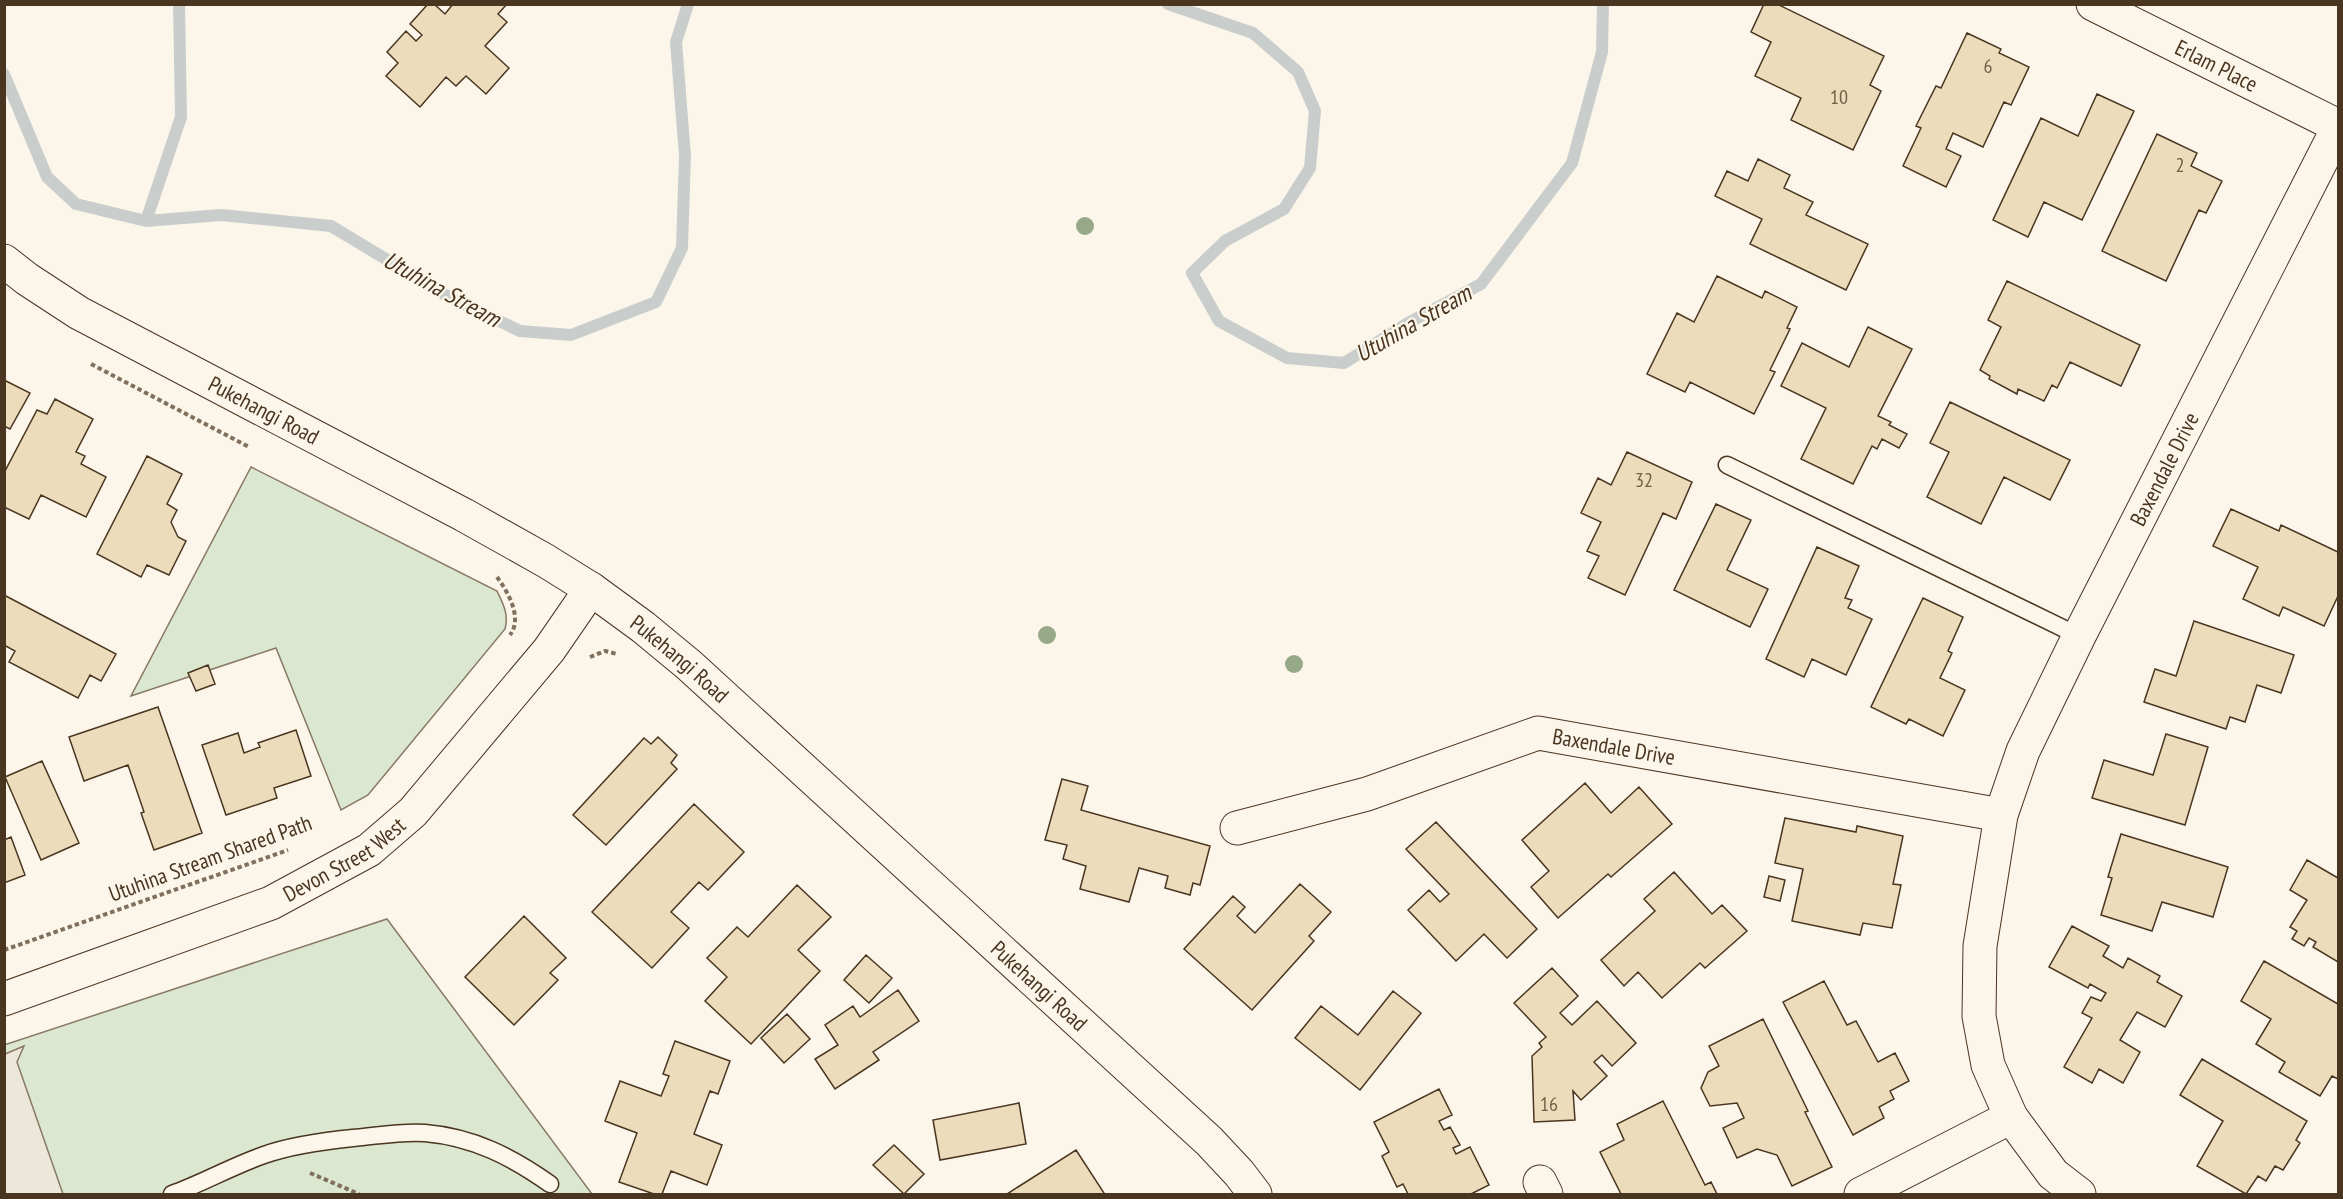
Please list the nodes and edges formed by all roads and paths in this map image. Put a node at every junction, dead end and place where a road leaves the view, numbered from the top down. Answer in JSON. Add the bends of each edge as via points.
{"nodes":[{"id":1,"x":2093,"y":4,"type":"edge"},
{"id":2,"x":2338,"y":127,"type":"edge"},
{"id":3,"x":4,"y":261,"type":"edge"},
{"id":4,"x":83,"y":359,"type":"dead end"},
{"id":5,"x":257,"y":451,"type":"dead end"},
{"id":6,"x":1727,"y":465,"type":"dead end"},
{"id":7,"x":493,"y":573,"type":"dead end"},
{"id":8,"x":591,"y":589,"type":"junction"},
{"id":9,"x":2079,"y":636,"type":"junction"},
{"id":10,"x":507,"y":639,"type":"dead end"},
{"id":11,"x":2001,"y":814,"type":"junction"},
{"id":12,"x":1236,"y":828,"type":"dead end"},
{"id":13,"x":292,"y":848,"type":"dead end"},
{"id":14,"x":4,"y":950,"type":"edge"},
{"id":15,"x":4,"y":999,"type":"edge"},
{"id":16,"x":2011,"y":1117,"type":"junction"},
{"id":17,"x":550,"y":1184,"type":"dead end"},
{"id":18,"x":172,"y":1194,"type":"edge"},
{"id":19,"x":1255,"y":1194,"type":"edge"},
{"id":20,"x":1861,"y":1194,"type":"edge"},
{"id":21,"x":2079,"y":1194,"type":"edge"}],
"edges":[{"from":1,"to":2,"type":"street","name":"Erlam Place"},
{"from":2,"to":9,"type":"street","name":"Baxendale Drive"},
{"from":3,"to":8,"type":"street","name":"Pukehangi Road","via":[[79,313],[464,515]]},
{"from":4,"to":5,"type":"path"},
{"from":6,"to":9,"type":"lane"},
{"from":7,"to":10,"type":"path","via":[[515,615],[515,628]]},
{"from":8,"to":15,"type":"street","name":"Devon Street West","via":[[549,650],[413,812],[369,850],[271,903]]},
{"from":8,"to":19,"type":"street","name":"Pukehangi Road","via":[[689,665],[821,784],[1209,1141]]},
{"from":9,"to":11,"type":"street","name":"Baxendale Drive","via":[[2023,751]]},
{"from":11,"to":12,"type":"street","name":"Baxendale Drive","via":[[1538,733],[1367,794]]},
{"from":11,"to":16,"type":"street","name":"Baxendale Drive","via":[[1980,945],[1978,1016],[1988,1065]]},
{"from":13,"to":14,"type":"path","name":"Utuhina Stream Shared Path"},
{"from":16,"to":20,"type":"street"},
{"from":16,"to":21,"type":"street","name":"Baxendale Drive","via":[[2053,1174]]},
{"from":17,"to":18,"type":"lane","via":[[495,1150],[458,1138],[406,1132],[313,1142],[274,1152]]}]}
